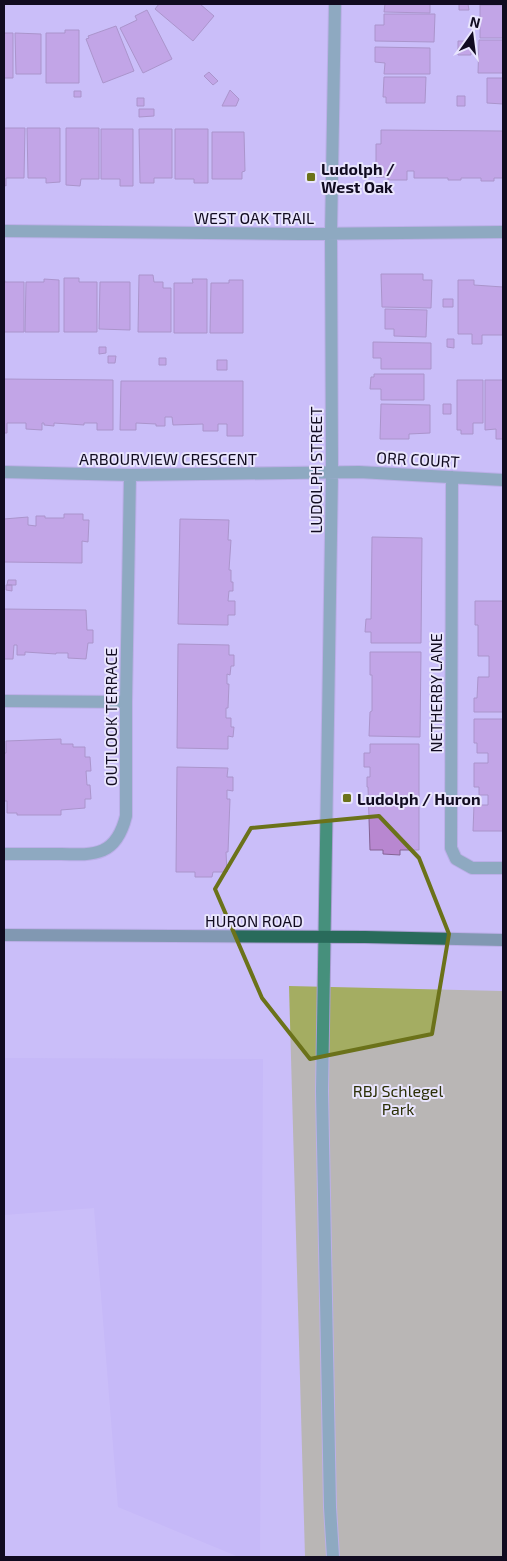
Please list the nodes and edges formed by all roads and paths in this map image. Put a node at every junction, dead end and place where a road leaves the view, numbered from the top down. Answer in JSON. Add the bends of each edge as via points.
{"nodes":[{"id":1,"x":335,"y":4,"type":"edge"},
{"id":2,"x":4,"y":231,"type":"edge"},
{"id":3,"x":503,"y":232,"type":"edge"},
{"id":4,"x":331,"y":233,"type":"junction"},
{"id":5,"x":4,"y":472,"type":"edge"},
{"id":6,"x":332,"y":473,"type":"junction"},
{"id":7,"x":130,"y":475,"type":"junction"},
{"id":8,"x":452,"y":476,"type":"junction"},
{"id":9,"x":503,"y":480,"type":"edge"},
{"id":10,"x":4,"y":701,"type":"edge"},
{"id":11,"x":126,"y":702,"type":"junction"},
{"id":12,"x":4,"y":854,"type":"edge"},
{"id":13,"x":503,"y":868,"type":"edge"},
{"id":14,"x":4,"y":935,"type":"edge"},
{"id":15,"x":324,"y":937,"type":"junction"},
{"id":16,"x":503,"y":940,"type":"edge"},
{"id":17,"x":333,"y":1557,"type":"edge"}],
"edges":[{"from":1,"to":4,"type":"street","name":"LUDOLPH STREET"},
{"from":2,"to":4,"type":"street","name":"WEST OAK TRAIL"},
{"from":3,"to":4,"type":"street","name":"WEST OAK TRAIL"},
{"from":4,"to":6,"type":"street","name":"LUDOLPH STREET"},
{"from":5,"to":7,"type":"street","name":"ARBOURVIEW CRESCENT"},
{"from":6,"to":7,"type":"street","name":"ARBOURVIEW CRESCENT"},
{"from":6,"to":8,"type":"street","name":"ORR COURT"},
{"from":6,"to":15,"type":"street","name":"LUDOLPH STREET"},
{"from":7,"to":11,"type":"street","name":"OUTLOOK TERRACE"},
{"from":8,"to":9,"type":"street","name":"ORR COURT"},
{"from":8,"to":13,"type":"street","name":"NETHERBY LANE","via":[[451,848],[456,860],[472,868]]},
{"from":10,"to":11,"type":"street"},
{"from":11,"to":12,"type":"street","name":"OUTLOOK TERRACE","via":[[126,816],[122,832],[102,851],[88,855]]},
{"from":14,"to":15,"type":"main road","name":"HURON ROAD"},
{"from":15,"to":16,"type":"main road","name":"HURON ROAD"},
{"from":15,"to":17,"type":"street","name":"LUDOLPH STREET","via":[[322,1101]]}]}
